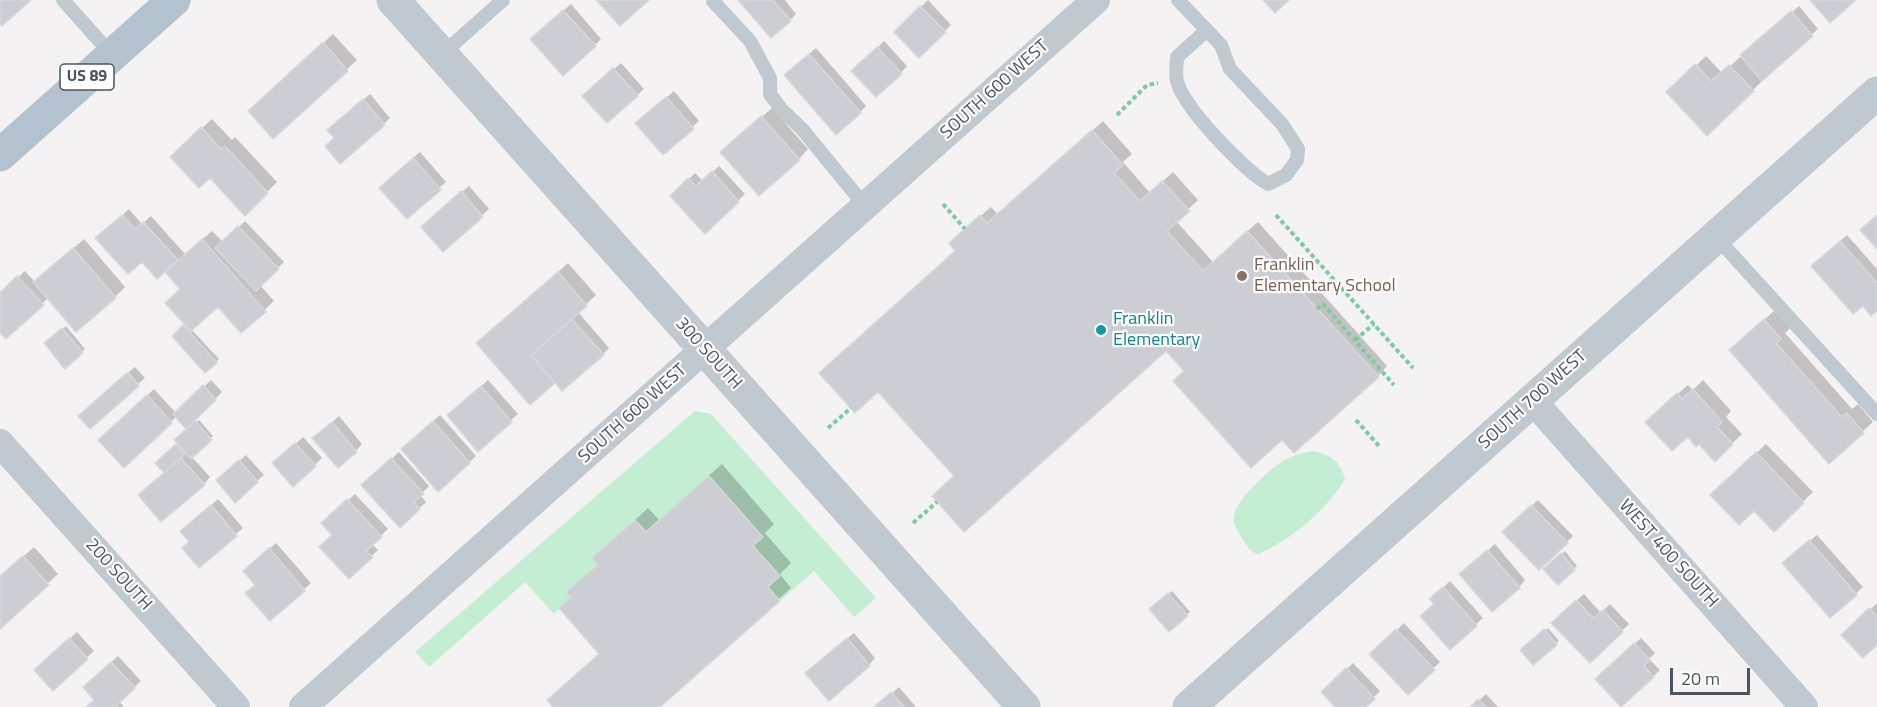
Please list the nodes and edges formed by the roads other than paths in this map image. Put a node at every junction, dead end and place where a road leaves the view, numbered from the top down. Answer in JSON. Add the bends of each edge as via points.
{"nodes":[{"id":1,"x":63,"y":0,"type":"edge"},
{"id":2,"x":174,"y":0,"type":"edge"},
{"id":3,"x":393,"y":0,"type":"edge"},
{"id":4,"x":503,"y":0,"type":"edge"},
{"id":5,"x":1096,"y":0,"type":"edge"},
{"id":6,"x":1178,"y":0,"type":"edge"},
{"id":7,"x":713,"y":2,"type":"edge"},
{"id":8,"x":1207,"y":30,"type":"junction"},
{"id":9,"x":441,"y":54,"type":"junction"},
{"id":10,"x":112,"y":55,"type":"junction"},
{"id":11,"x":1877,"y":93,"type":"edge"},
{"id":12,"x":0,"y":155,"type":"edge"},
{"id":13,"x":865,"y":206,"type":"junction"},
{"id":14,"x":1716,"y":237,"type":"junction"},
{"id":15,"x":705,"y":350,"type":"junction"},
{"id":16,"x":1533,"y":401,"type":"junction"},
{"id":17,"x":1877,"y":414,"type":"edge"},
{"id":18,"x":0,"y":443,"type":"edge"},
{"id":19,"x":236,"y":707,"type":"edge"},
{"id":20,"x":303,"y":707,"type":"edge"},
{"id":21,"x":1024,"y":707,"type":"edge"},
{"id":22,"x":1189,"y":707,"type":"edge"},
{"id":23,"x":1804,"y":707,"type":"edge"}],
"edges":[{"from":1,"to":10,"type":"lane"},
{"from":2,"to":10,"type":"main road","number":"US 89"},
{"from":3,"to":9,"type":"street","name":"300 SOUTH"},
{"from":4,"to":9,"type":"lane"},
{"from":5,"to":13,"type":"street","name":"SOUTH 600 WEST"},
{"from":6,"to":8,"type":"lane"},
{"from":7,"to":13,"type":"lane","via":[[750,41],[770,78],[770,94],[781,110],[802,129]]},
{"from":8,"to":8,"type":"lane","via":[[1178,57],[1176,79],[1183,98],[1253,176],[1268,184],[1286,175],[1297,160],[1298,149],[1282,124],[1230,69],[1221,45]]},
{"from":9,"to":15,"type":"street","name":"300 SOUTH"},
{"from":10,"to":12,"type":"main road","number":"US 89"},
{"from":11,"to":14,"type":"street","name":"SOUTH 700 WEST"},
{"from":13,"to":15,"type":"street","name":"SOUTH 600 WEST"},
{"from":14,"to":16,"type":"street","name":"SOUTH 700 WEST"},
{"from":14,"to":17,"type":"lane"},
{"from":15,"to":20,"type":"street","name":"SOUTH 600 WEST"},
{"from":15,"to":21,"type":"street","name":"300 SOUTH"},
{"from":16,"to":22,"type":"street","name":"SOUTH 700 WEST"},
{"from":16,"to":23,"type":"street","name":"WEST 400 SOUTH"},
{"from":18,"to":19,"type":"street","name":"200 SOUTH"}]}
